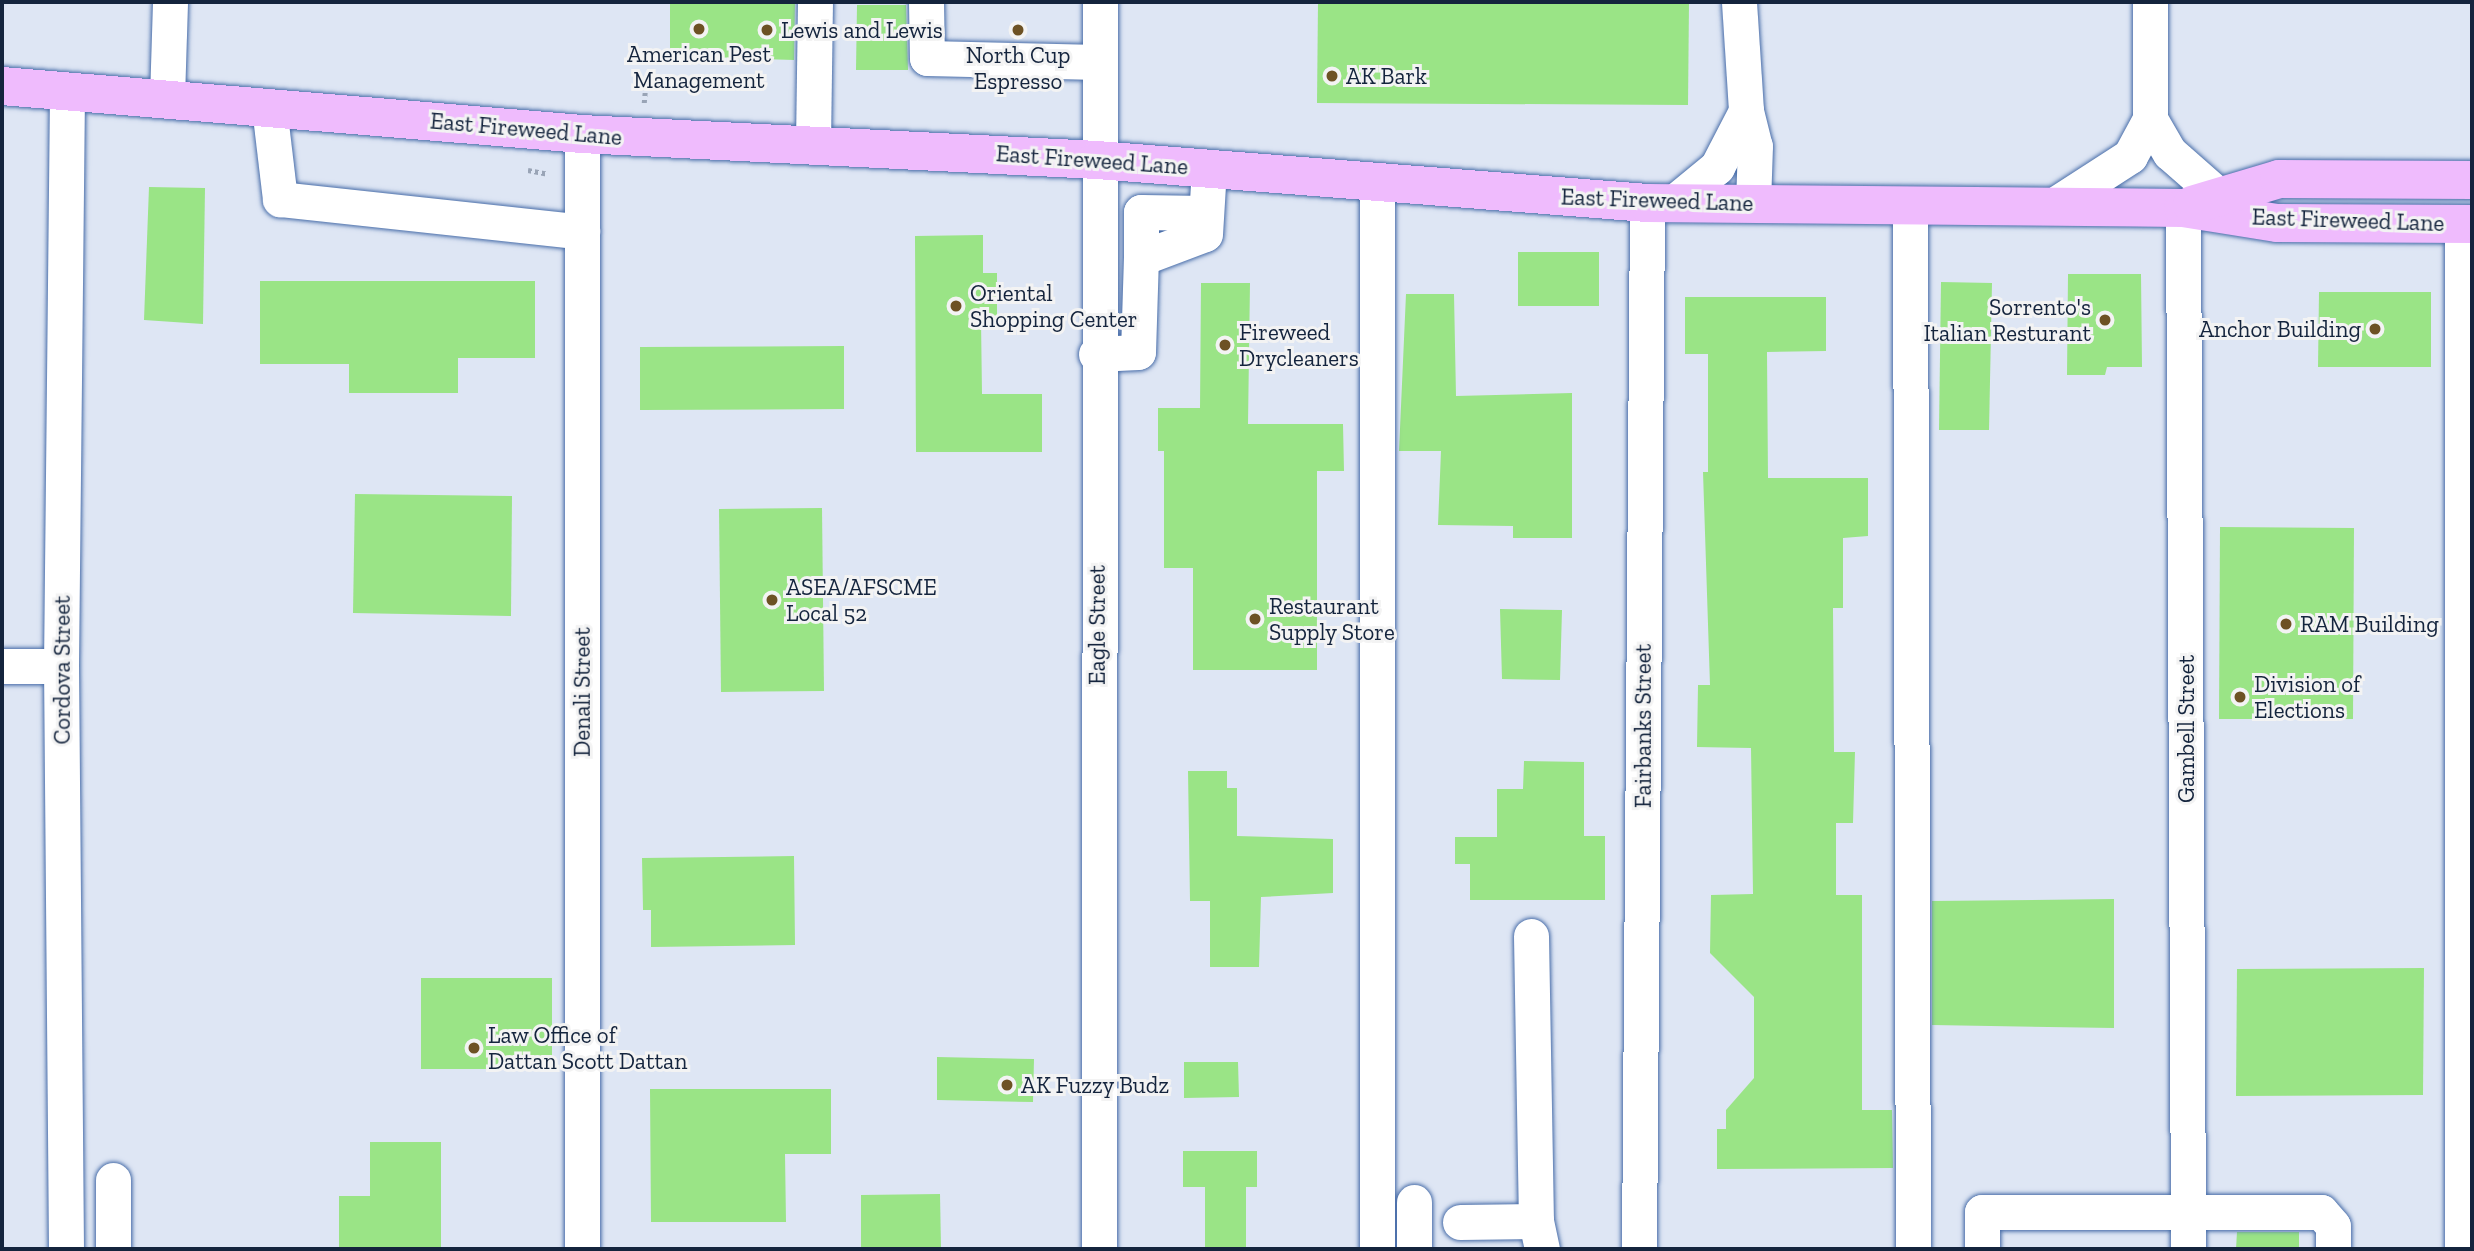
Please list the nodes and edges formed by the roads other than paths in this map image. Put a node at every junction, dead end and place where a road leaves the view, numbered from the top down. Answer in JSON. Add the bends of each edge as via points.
{"nodes":[{"id":1,"x":170,"y":2,"type":"edge"},
{"id":2,"x":815,"y":2,"type":"edge"},
{"id":3,"x":926,"y":2,"type":"edge"},
{"id":4,"x":1100,"y":2,"type":"edge"},
{"id":5,"x":1739,"y":2,"type":"edge"},
{"id":6,"x":2150,"y":2,"type":"edge"},
{"id":7,"x":1099,"y":62,"type":"junction"},
{"id":8,"x":2,"y":86,"type":"edge"},
{"id":9,"x":66,"y":91,"type":"junction"},
{"id":10,"x":167,"y":98,"type":"junction"},
{"id":11,"x":269,"y":107,"type":"junction"},
{"id":12,"x":1746,"y":111,"type":"junction"},
{"id":13,"x":2150,"y":119,"type":"junction"},
{"id":14,"x":582,"y":134,"type":"junction"},
{"id":15,"x":813,"y":144,"type":"junction"},
{"id":16,"x":1097,"y":160,"type":"junction"},
{"id":17,"x":1209,"y":168,"type":"junction"},
{"id":18,"x":2472,"y":180,"type":"edge"},
{"id":19,"x":1377,"y":184,"type":"junction"},
{"id":20,"x":2220,"y":197,"type":"junction"},
{"id":21,"x":1660,"y":203,"type":"junction"},
{"id":22,"x":1754,"y":204,"type":"junction"},
{"id":23,"x":1910,"y":205,"type":"junction"},
{"id":24,"x":2051,"y":207,"type":"junction"},
{"id":25,"x":2183,"y":208,"type":"junction"},
{"id":26,"x":2467,"y":223,"type":"edge"},
{"id":27,"x":582,"y":232,"type":"junction"},
{"id":28,"x":1096,"y":354,"type":"junction"},
{"id":29,"x":2,"y":666,"type":"edge"},
{"id":30,"x":61,"y":666,"type":"junction"},
{"id":31,"x":2467,"y":935,"type":"edge"},
{"id":32,"x":1531,"y":936,"type":"dead end"},
{"id":33,"x":2467,"y":1092,"type":"edge"},
{"id":34,"x":113,"y":1180,"type":"dead end"},
{"id":35,"x":1414,"y":1202,"type":"dead end"},
{"id":36,"x":2188,"y":1212,"type":"junction"},
{"id":37,"x":1460,"y":1223,"type":"dead end"},
{"id":38,"x":1539,"y":1235,"type":"edge"},
{"id":39,"x":66,"y":1249,"type":"edge"},
{"id":40,"x":113,"y":1249,"type":"edge"},
{"id":41,"x":582,"y":1249,"type":"edge"},
{"id":42,"x":1099,"y":1249,"type":"edge"},
{"id":43,"x":1377,"y":1249,"type":"edge"},
{"id":44,"x":1414,"y":1249,"type":"edge"},
{"id":45,"x":1639,"y":1249,"type":"edge"},
{"id":46,"x":1913,"y":1249,"type":"edge"},
{"id":47,"x":1982,"y":1249,"type":"edge"},
{"id":48,"x":2188,"y":1249,"type":"edge"},
{"id":49,"x":2333,"y":1249,"type":"edge"},
{"id":50,"x":2462,"y":1249,"type":"edge"}],
"edges":[{"from":1,"to":10,"type":"street"},
{"from":2,"to":15,"type":"street"},
{"from":3,"to":7,"type":"street","via":[[928,58]]},
{"from":4,"to":7,"type":"street","name":"Eagle Street"},
{"from":5,"to":12,"type":"street"},
{"from":6,"to":13,"type":"street"},
{"from":7,"to":16,"type":"street","name":"Eagle Street"},
{"from":8,"to":9,"type":"main road","name":"East Fireweed Lane"},
{"from":9,"to":10,"type":"main road","name":"East Fireweed Lane"},
{"from":9,"to":30,"type":"street","name":"Cordova Street"},
{"from":10,"to":11,"type":"main road","name":"East Fireweed Lane"},
{"from":11,"to":14,"type":"main road","name":"East Fireweed Lane"},
{"from":11,"to":27,"type":"street","via":[[280,199]]},
{"from":12,"to":21,"type":"street","via":[[1713,172]]},
{"from":12,"to":22,"type":"street","via":[[1755,146]]},
{"from":13,"to":20,"type":"street","via":[[2170,153]]},
{"from":13,"to":24,"type":"street","via":[[2130,156]]},
{"from":14,"to":15,"type":"main road","name":"East Fireweed Lane"},
{"from":14,"to":27,"type":"street","name":"Denali Street"},
{"from":15,"to":16,"type":"main road","name":"East Fireweed Lane"},
{"from":16,"to":17,"type":"main road","name":"East Fireweed Lane"},
{"from":16,"to":28,"type":"street","name":"Eagle Street"},
{"from":17,"to":19,"type":"main road","name":"East Fireweed Lane"},
{"from":17,"to":28,"type":"street","via":[[1205,234],[1140,258],[1138,352]]},
{"from":18,"to":20,"type":"main road","name":"East Fireweed Lane","via":[[2279,179]]},
{"from":19,"to":21,"type":"main road","name":"East Fireweed Lane"},
{"from":19,"to":43,"type":"street"},
{"from":20,"to":25,"type":"main road","name":"East Fireweed Lane"},
{"from":21,"to":22,"type":"main road","name":"East Fireweed Lane"},
{"from":21,"to":45,"type":"street","name":"Fairbanks Street"},
{"from":22,"to":23,"type":"main road","name":"East Fireweed Lane"},
{"from":23,"to":24,"type":"main road","name":"East Fireweed Lane"},
{"from":23,"to":46,"type":"street"},
{"from":24,"to":25,"type":"main road","name":"East Fireweed Lane"},
{"from":25,"to":26,"type":"main road","name":"East Fireweed Lane","via":[[2277,223]]},
{"from":25,"to":36,"type":"street","name":"Gambell Street"},
{"from":26,"to":31,"type":"street"},
{"from":27,"to":41,"type":"street","name":"Denali Street"},
{"from":28,"to":42,"type":"street","name":"Eagle Street"},
{"from":29,"to":30,"type":"street"},
{"from":30,"to":39,"type":"street","name":"Cordova Street"},
{"from":31,"to":33,"type":"street"},
{"from":32,"to":38,"type":"street"},
{"from":33,"to":50,"type":"street"},
{"from":34,"to":40,"type":"street"},
{"from":35,"to":44,"type":"street"},
{"from":36,"to":47,"type":"street","via":[[1982,1212]]},
{"from":36,"to":48,"type":"street","name":"Gambell Street"},
{"from":36,"to":49,"type":"street","via":[[2322,1212],[2333,1226]]},
{"from":37,"to":38,"type":"street"}]}
